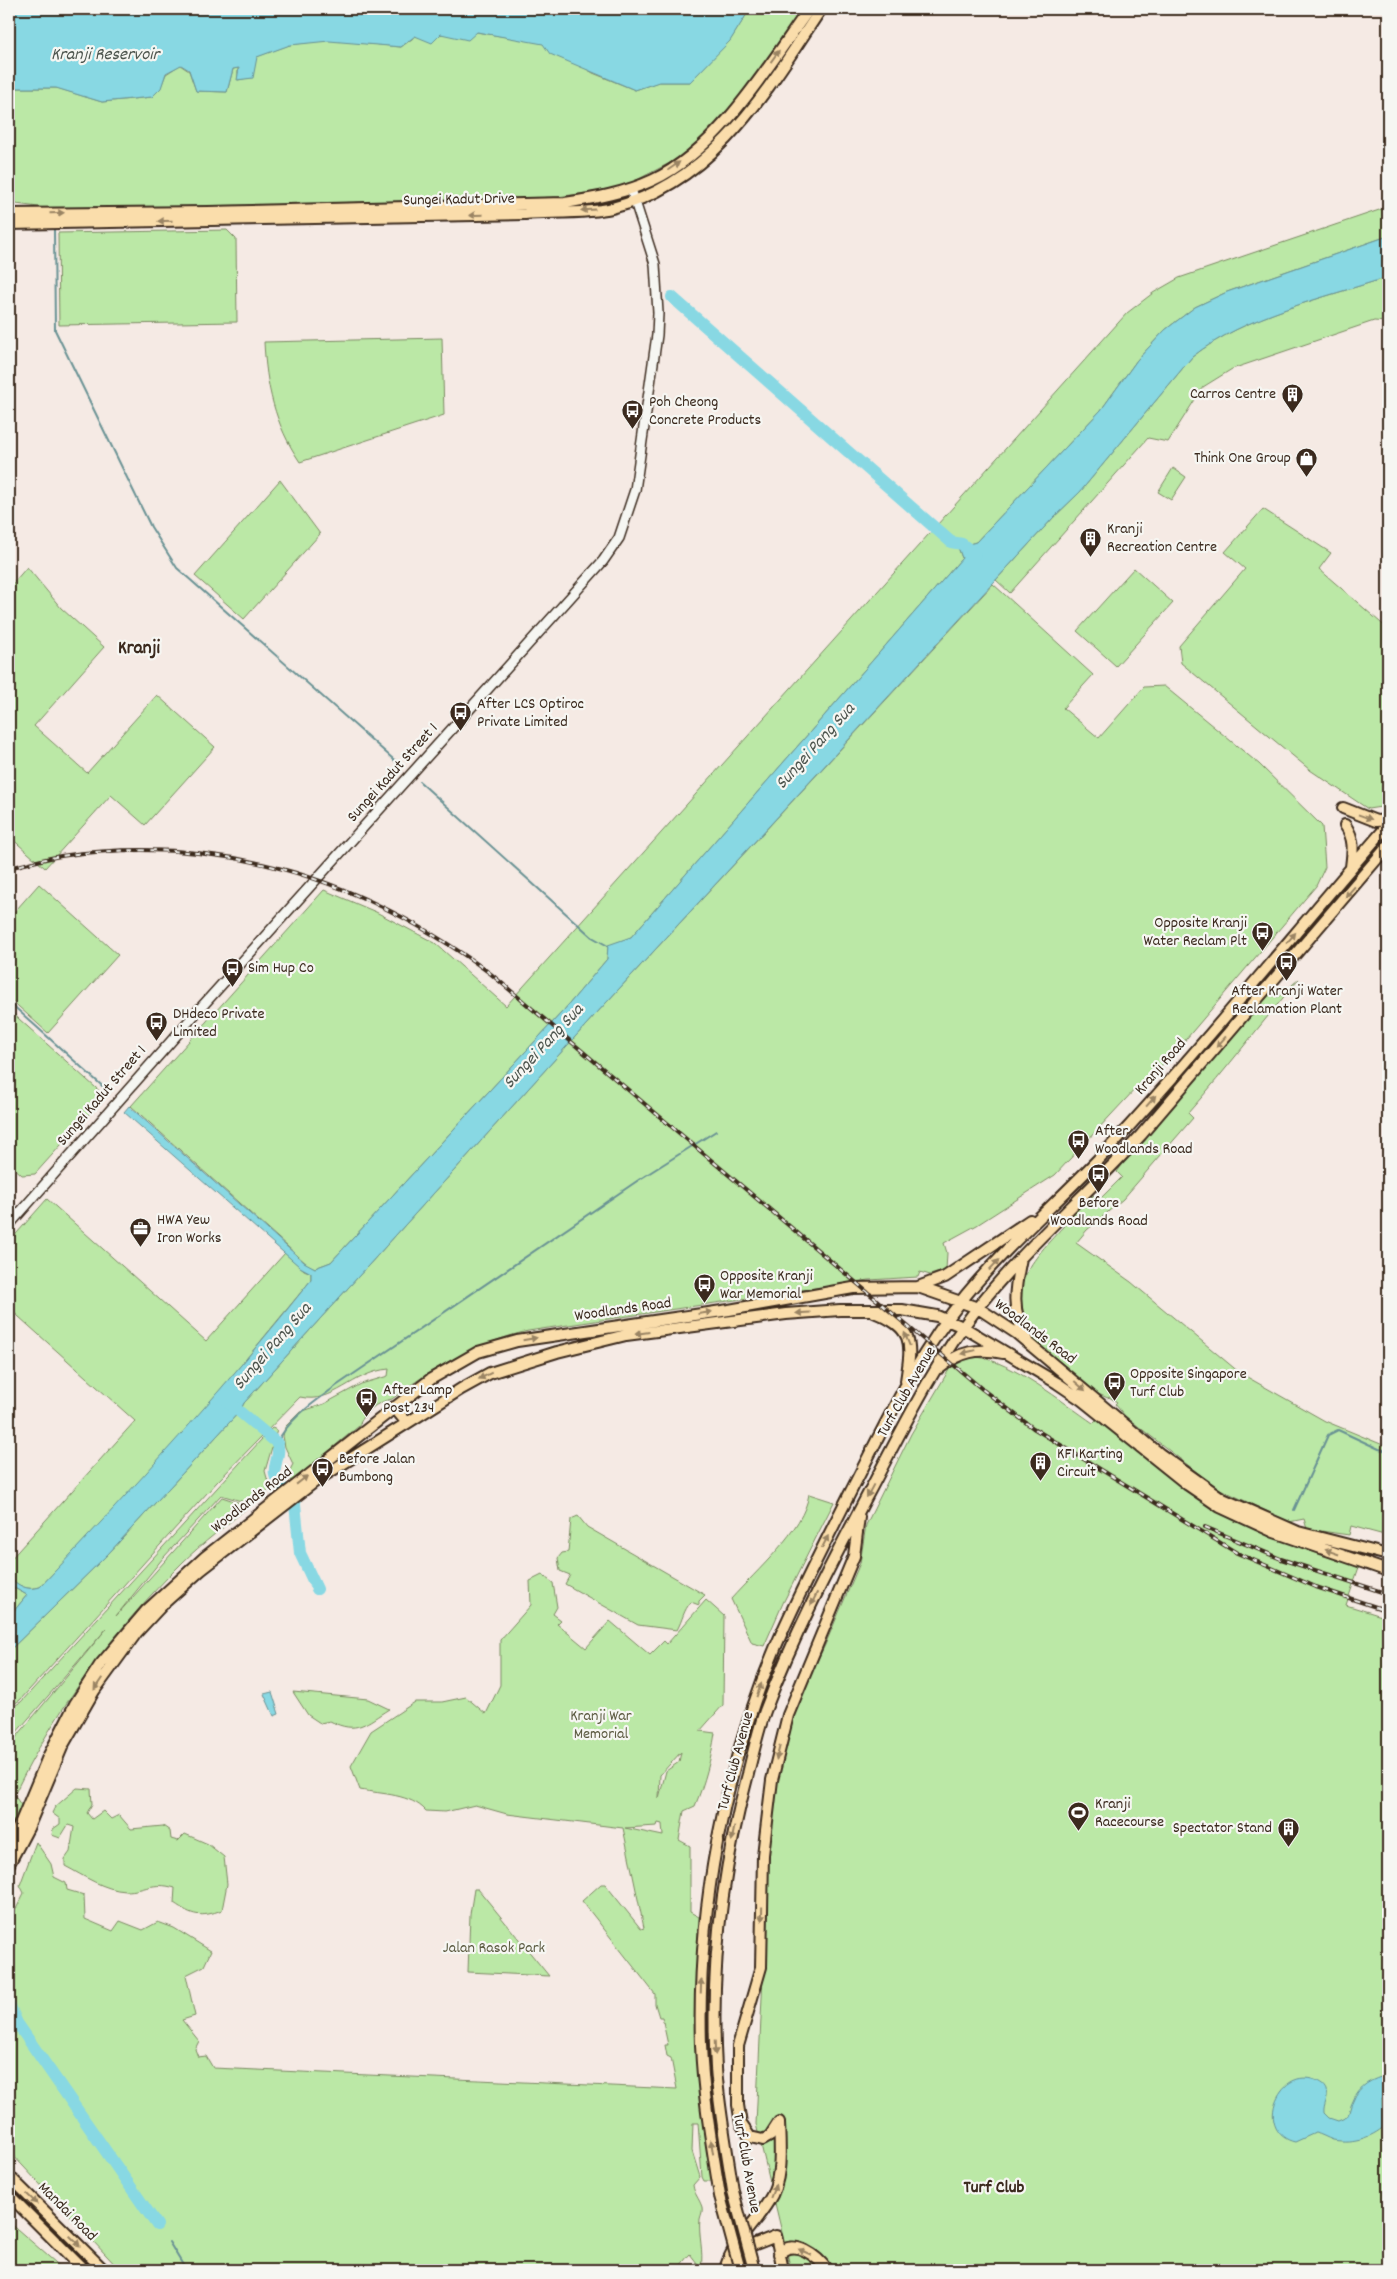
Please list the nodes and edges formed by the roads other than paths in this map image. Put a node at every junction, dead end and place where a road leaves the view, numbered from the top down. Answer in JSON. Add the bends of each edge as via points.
{"nodes":[{"id":1,"x":809,"y":9,"type":"edge"},
{"id":2,"x":821,"y":9,"type":"edge"},
{"id":3,"x":631,"y":189,"type":"junction"},
{"id":4,"x":636,"y":201,"type":"junction"},
{"id":5,"x":9,"y":214,"type":"edge"},
{"id":6,"x":9,"y":224,"type":"edge"},
{"id":7,"x":1344,"y":808,"type":"dead end"},
{"id":8,"x":1388,"y":820,"type":"edge"},
{"id":9,"x":1345,"y":825,"type":"dead end"},
{"id":10,"x":1388,"y":825,"type":"edge"},
{"id":11,"x":1388,"y":846,"type":"edge"},
{"id":12,"x":1351,"y":867,"type":"junction"},
{"id":13,"x":1044,"y":1211,"type":"junction"},
{"id":14,"x":9,"y":1225,"type":"edge"},
{"id":15,"x":1021,"y":1257,"type":"junction"},
{"id":16,"x":918,"y":1287,"type":"junction"},
{"id":17,"x":962,"y":1301,"type":"junction"},
{"id":18,"x":978,"y":1308,"type":"junction"},
{"id":19,"x":869,"y":1311,"type":"junction"},
{"id":20,"x":947,"y":1321,"type":"junction"},
{"id":21,"x":963,"y":1327,"type":"junction"},
{"id":22,"x":1030,"y":1343,"type":"junction"},
{"id":23,"x":1015,"y":1356,"type":"junction"},
{"id":24,"x":929,"y":1379,"type":"junction"},
{"id":25,"x":905,"y":1387,"type":"junction"},
{"id":26,"x":394,"y":1407,"type":"junction"},
{"id":27,"x":407,"y":1423,"type":"junction"},
{"id":28,"x":860,"y":1509,"type":"junction"},
{"id":29,"x":1388,"y":1555,"type":"edge"},
{"id":30,"x":1388,"y":1571,"type":"edge"},
{"id":31,"x":9,"y":1845,"type":"edge"},
{"id":32,"x":9,"y":1864,"type":"edge"},
{"id":33,"x":9,"y":2176,"type":"edge"},
{"id":34,"x":9,"y":2195,"type":"edge"},
{"id":35,"x":46,"y":2213,"type":"junction"},
{"id":36,"x":45,"y":2232,"type":"junction"},
{"id":37,"x":779,"y":2254,"type":"junction"},
{"id":38,"x":726,"y":2265,"type":"edge"},
{"id":39,"x":84,"y":2270,"type":"edge"},
{"id":40,"x":104,"y":2270,"type":"edge"},
{"id":41,"x":740,"y":2270,"type":"edge"},
{"id":42,"x":754,"y":2270,"type":"edge"},
{"id":43,"x":782,"y":2270,"type":"edge"},
{"id":44,"x":828,"y":2270,"type":"edge"}],
"edges":[{"from":3,"to":1,"type":"main road","name":"Sungei Kadut Drive","one_way":true,"via":[[667,172],[715,133],[747,95]]},
{"from":2,"to":4,"type":"main road","name":"Sungei Kadut Drive","via":[[756,105],[722,144],[681,177]]},
{"from":3,"to":4,"type":"street","name":"Sungei Kadut Street 1"},
{"from":5,"to":3,"type":"main road","name":"Sungei Kadut Drive","one_way":true,"via":[[565,203],[607,197]]},
{"from":4,"to":6,"type":"main road","name":"Sungei Kadut Drive","one_way":true,"via":[[610,209],[524,214]]},
{"from":4,"to":14,"type":"street","name":"Sungei Kadut Street 1","via":[[655,264],[658,313],[635,490],[619,538],[603,560]]},
{"from":7,"to":8,"type":"main road","one_way":true,"via":[[1376,821]]},
{"from":9,"to":12,"type":"main road","via":[[1353,840]]},
{"from":10,"to":12,"type":"main road","name":"Kranji Road"},
{"from":11,"to":15,"type":"main road","name":"Kranji Road","one_way":true,"via":[[1141,1135]]},
{"from":13,"to":12,"type":"main road","name":"Kranji Road","one_way":true,"via":[[1130,1126]]},
{"from":13,"to":16,"type":"main road","via":[[945,1277]]},
{"from":17,"to":13,"type":"main road","name":"Kranji Road","one_way":true},
{"from":15,"to":18,"type":"main road","name":"Kranji Road"},
{"from":15,"to":22,"type":"main road","via":[[1015,1310],[1020,1328]]},
{"from":16,"to":17,"type":"main road","name":"Woodlands Road"},
{"from":26,"to":16,"type":"main road","name":"Woodlands Road","one_way":true,"via":[[431,1378],[478,1352],[517,1341],[853,1288]]},
{"from":17,"to":18,"type":"main road","name":"Woodlands Road"},
{"from":17,"to":20,"type":"main road","name":"Kranji Road"},
{"from":18,"to":21,"type":"main road","name":"Turf Club Avenue"},
{"from":18,"to":22,"type":"main road","name":"Woodlands Road"},
{"from":19,"to":20,"type":"main road","name":"Woodlands Road","via":[[902,1310]]},
{"from":25,"to":19,"type":"main road","one_way":true,"via":[[911,1357],[905,1333],[894,1321]]},
{"from":19,"to":27,"type":"main road","name":"Woodlands Road","one_way":true,"via":[[786,1314],[626,1335],[490,1373]]},
{"from":20,"to":21,"type":"main road","name":"Woodlands Road"},
{"from":20,"to":25,"type":"main road","name":"Turf Club Avenue"},
{"from":21,"to":23,"type":"main road","name":"Woodlands Road"},
{"from":21,"to":24,"type":"main road","name":"Turf Club Avenue"},
{"from":22,"to":29,"type":"main road","name":"Woodlands Road","one_way":true,"via":[[1160,1454],[1223,1499],[1298,1532]]},
{"from":23,"to":24,"type":"main road","one_way":true,"via":[[983,1350],[967,1352],[954,1357]]},
{"from":30,"to":23,"type":"main road","name":"Woodlands Road","one_way":true,"via":[[1274,1532],[1220,1507],[1166,1469],[1082,1400]]},
{"from":24,"to":28,"type":"main road","name":"Turf Club Avenue","one_way":true},
{"from":41,"to":25,"type":"main road","name":"Turf Club Avenue","one_way":true,"bridge":true,"via":[[720,2196],[707,2118],[701,2049],[703,1933],[714,1862],[729,1788],[749,1718],[786,1624]]},
{"from":26,"to":27,"type":"main road"},
{"from":31,"to":26,"type":"main road","name":"Woodlands Road","one_way":true,"via":[[75,1704],[127,1632],[174,1583]]},
{"from":27,"to":32,"type":"main road","name":"Woodlands Road","one_way":true,"via":[[277,1510],[201,1570],[137,1632],[83,1708]]},
{"from":28,"to":38,"type":"main road","via":[[854,1556],[788,1715],[772,1780],[763,1855],[760,1966],[738,2046],[738,2105],[741,2124],[750,2138],[763,2140],[770,2136],[779,2122],[779,2173],[774,2191]]},
{"from":28,"to":42,"type":"main road","name":"Turf Club Avenue","one_way":true,"bridge":true,"via":[[792,1645],[764,1714],[739,1808],[724,1882],[716,1950],[716,2070],[733,2191]]},
{"from":33,"to":35,"type":"main road","name":"Mandai Road","one_way":true},
{"from":34,"to":36,"type":"main road","name":"Mandai Road"},
{"from":35,"to":36,"type":"main road","via":[[50,2225]]},
{"from":35,"to":40,"type":"main road","name":"Mandai Road","one_way":true},
{"from":36,"to":39,"type":"main road","name":"Mandai Road"},
{"from":37,"to":38,"type":"main road","via":[[776,2236],[742,2248]]},
{"from":37,"to":43,"type":"main road"},
{"from":44,"to":37,"type":"main road","one_way":true,"via":[[812,2254],[800,2249],[790,2248]]}]}
